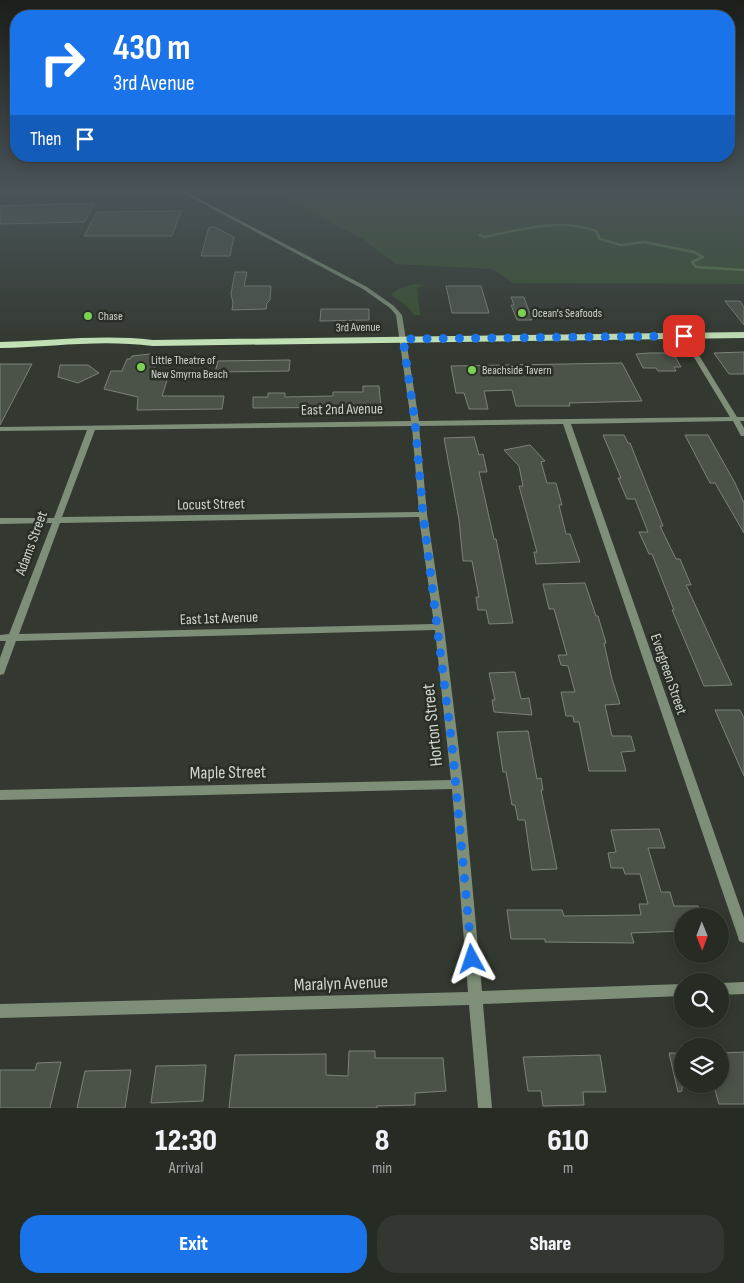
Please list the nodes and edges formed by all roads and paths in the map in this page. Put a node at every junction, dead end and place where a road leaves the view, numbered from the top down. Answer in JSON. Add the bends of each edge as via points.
{"nodes":[{"id":1,"x":281,"y":244,"type":"edge"},
{"id":2,"x":744,"y":335,"type":"edge"},
{"id":3,"x":684,"y":336,"type":"junction"},
{"id":4,"x":403,"y":339,"type":"junction"},
{"id":5,"x":0,"y":345,"type":"edge"},
{"id":6,"x":735,"y":419,"type":"junction"},
{"id":7,"x":744,"y":419,"type":"edge"},
{"id":8,"x":566,"y":421,"type":"junction"},
{"id":9,"x":415,"y":422,"type":"junction"},
{"id":10,"x":92,"y":427,"type":"junction"},
{"id":11,"x":0,"y":429,"type":"edge"},
{"id":12,"x":744,"y":434,"type":"edge"},
{"id":13,"x":423,"y":514,"type":"junction"},
{"id":14,"x":55,"y":520,"type":"junction"},
{"id":15,"x":0,"y":521,"type":"edge"},
{"id":16,"x":439,"y":627,"type":"junction"},
{"id":17,"x":0,"y":638,"type":"edge"},
{"id":18,"x":12,"y":638,"type":"junction"},
{"id":19,"x":0,"y":671,"type":"edge"},
{"id":20,"x":456,"y":784,"type":"junction"},
{"id":21,"x":0,"y":795,"type":"edge"},
{"id":22,"x":744,"y":937,"type":"edge"},
{"id":23,"x":744,"y":988,"type":"edge"},
{"id":24,"x":729,"y":989,"type":"edge"},
{"id":25,"x":674,"y":990,"type":"edge"},
{"id":26,"x":476,"y":998,"type":"junction"},
{"id":27,"x":0,"y":1011,"type":"edge"},
{"id":28,"x":485,"y":1108,"type":"edge"}],
"edges":[{"from":1,"to":4,"type":"street","name":"Horton Street","via":[[376,294],[396,311]]},
{"from":2,"to":3,"type":"main road","name":"3rd Avenue"},
{"from":3,"to":4,"type":"main road","name":"3rd Avenue"},
{"from":3,"to":6,"type":"street"},
{"from":4,"to":5,"type":"main road","name":"3rd Avenue","via":[[153,343],[118,348]]},
{"from":4,"to":9,"type":"street","name":"Horton Street"},
{"from":6,"to":7,"type":"street","name":"East 2nd Avenue"},
{"from":6,"to":8,"type":"street","name":"East 2nd Avenue"},
{"from":6,"to":12,"type":"street"},
{"from":8,"to":9,"type":"street","name":"East 2nd Avenue"},
{"from":8,"to":22,"type":"street","name":"Evergreen Street"},
{"from":9,"to":10,"type":"street","name":"East 2nd Avenue"},
{"from":9,"to":13,"type":"street","name":"Horton Street"},
{"from":10,"to":11,"type":"street","name":"East 2nd Avenue"},
{"from":10,"to":14,"type":"street","name":"Adams Street"},
{"from":13,"to":14,"type":"street","name":"Locust Street"},
{"from":13,"to":16,"type":"street","name":"Horton Street"},
{"from":14,"to":15,"type":"street","name":"Locust Street"},
{"from":14,"to":18,"type":"street","name":"Adams Street"},
{"from":16,"to":18,"type":"street","name":"East 1st Avenue"},
{"from":16,"to":20,"type":"street","name":"Horton Street"},
{"from":17,"to":18,"type":"street","name":"East 1st Avenue"},
{"from":18,"to":19,"type":"street","name":"Adams Street"},
{"from":20,"to":21,"type":"street","name":"Maple Street"},
{"from":20,"to":26,"type":"street","name":"Horton Street"},
{"from":23,"to":24,"type":"street"},
{"from":25,"to":26,"type":"street","name":"Maralyn Avenue"},
{"from":26,"to":27,"type":"street","name":"Maralyn Avenue"},
{"from":26,"to":28,"type":"street","name":"Horton Street"}]}
